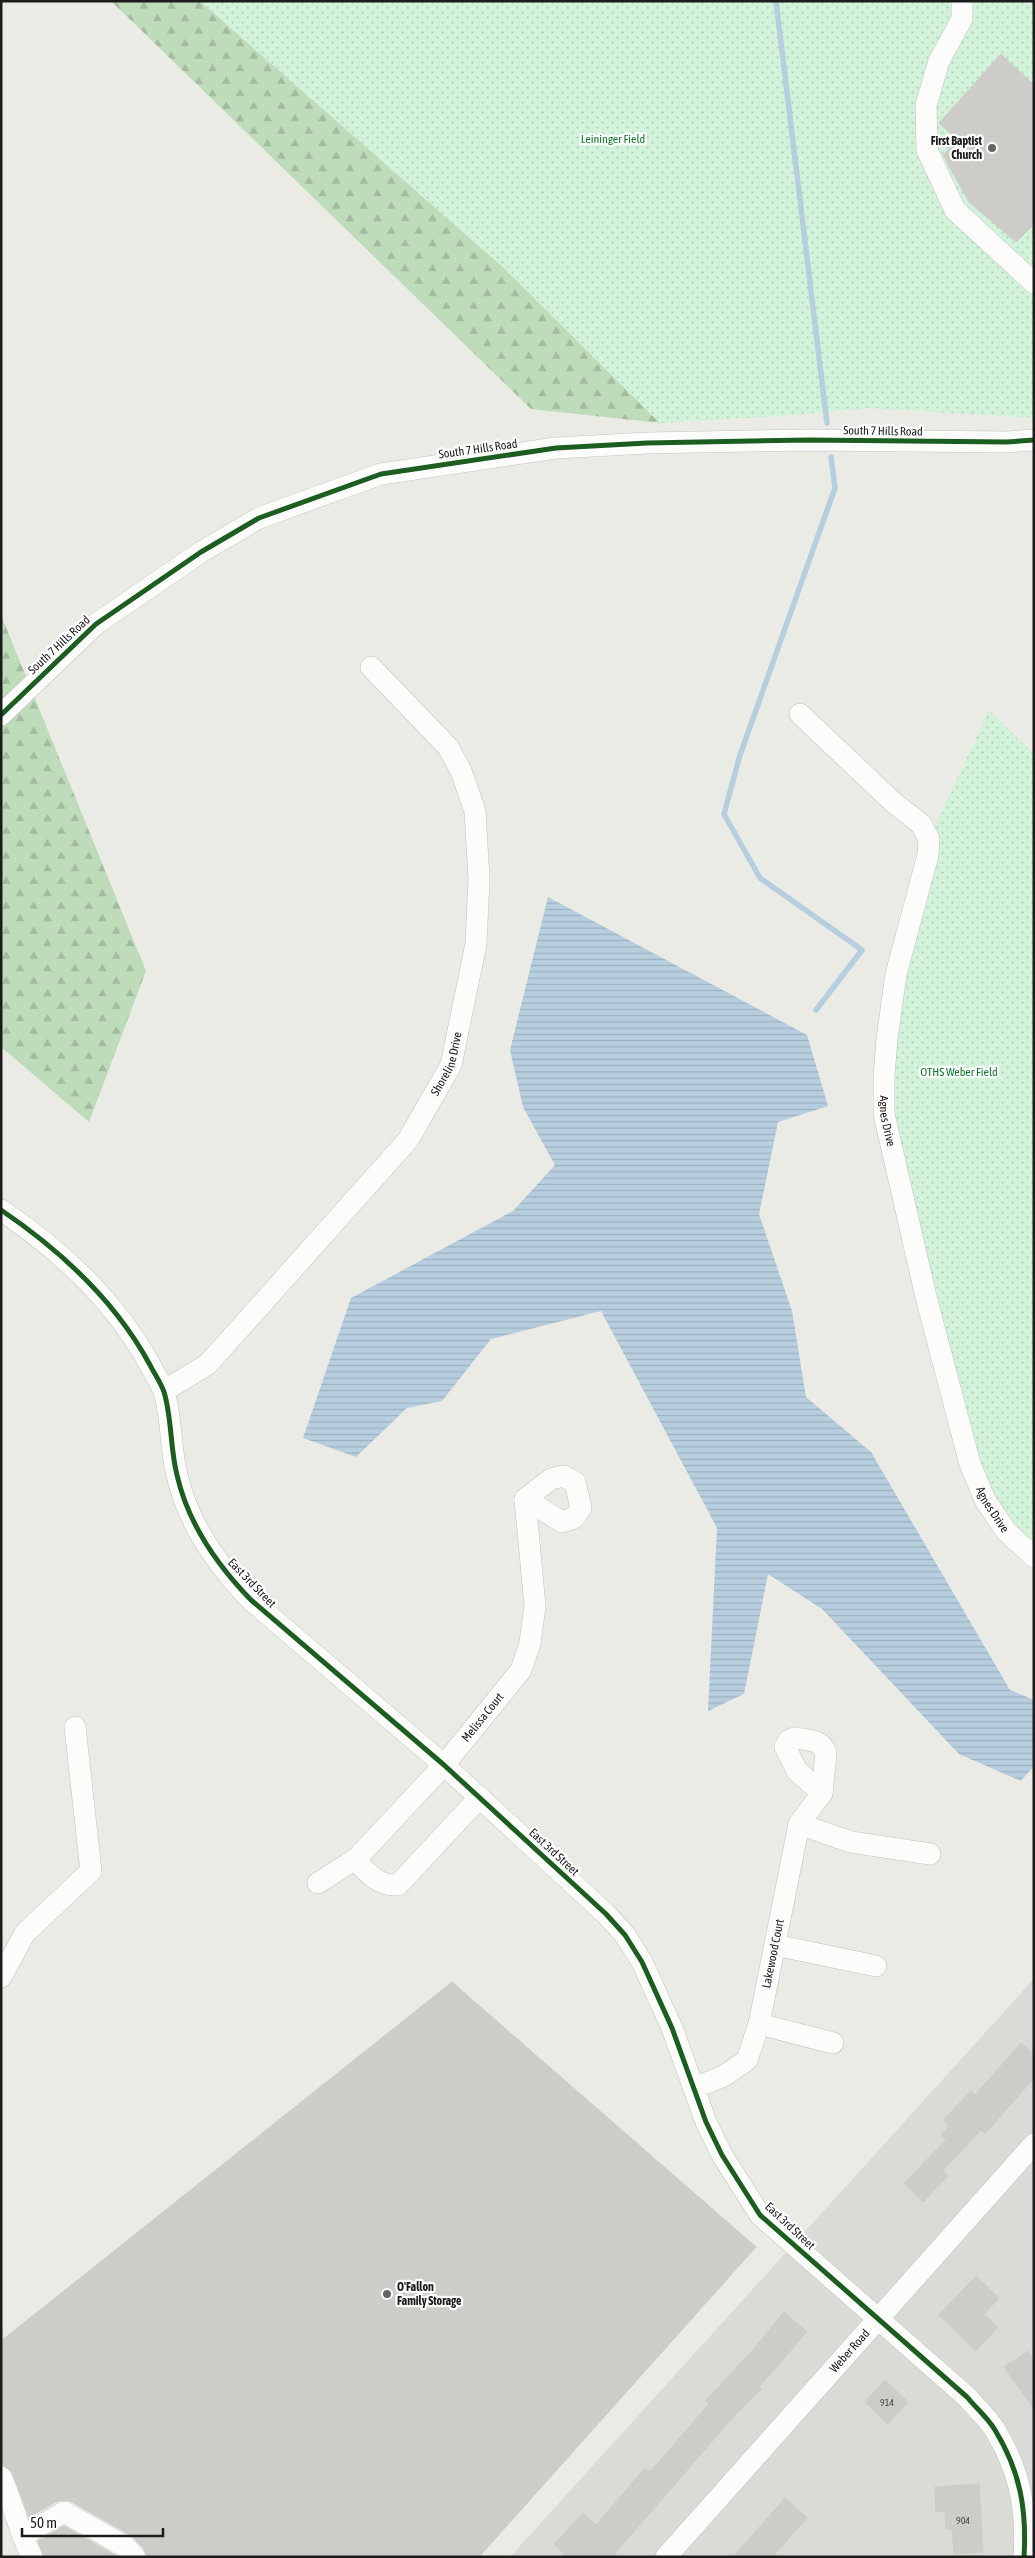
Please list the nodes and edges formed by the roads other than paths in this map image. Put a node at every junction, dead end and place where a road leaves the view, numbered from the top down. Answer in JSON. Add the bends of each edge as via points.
{"nodes":[{"id":1,"x":962,"y":1,"type":"edge"},
{"id":2,"x":1034,"y":282,"type":"edge"},
{"id":3,"x":1034,"y":440,"type":"edge"},
{"id":4,"x":371,"y":667,"type":"dead end"},
{"id":5,"x":800,"y":714,"type":"dead end"},
{"id":6,"x":1,"y":715,"type":"edge"},
{"id":7,"x":1,"y":1210,"type":"edge"},
{"id":8,"x":164,"y":1391,"type":"junction"},
{"id":9,"x":525,"y":1500,"type":"dead end"},
{"id":10,"x":1034,"y":1557,"type":"edge"},
{"id":11,"x":75,"y":1727,"type":"dead end"},
{"id":12,"x":444,"y":1765,"type":"junction"},
{"id":13,"x":822,"y":1794,"type":"dead end"},
{"id":14,"x":480,"y":1797,"type":"junction"},
{"id":15,"x":799,"y":1824,"type":"junction"},
{"id":16,"x":930,"y":1854,"type":"dead end"},
{"id":17,"x":355,"y":1859,"type":"junction"},
{"id":18,"x":318,"y":1883,"type":"dead end"},
{"id":19,"x":775,"y":1945,"type":"junction"},
{"id":20,"x":876,"y":1966,"type":"dead end"},
{"id":21,"x":1,"y":1977,"type":"edge"},
{"id":22,"x":759,"y":2024,"type":"junction"},
{"id":23,"x":833,"y":2043,"type":"dead end"},
{"id":24,"x":694,"y":2088,"type":"junction"},
{"id":25,"x":1034,"y":2144,"type":"edge"},
{"id":26,"x":878,"y":2318,"type":"junction"},
{"id":27,"x":1,"y":2477,"type":"edge"},
{"id":28,"x":22,"y":2536,"type":"junction"},
{"id":29,"x":32,"y":2557,"type":"edge"},
{"id":30,"x":135,"y":2557,"type":"edge"},
{"id":31,"x":666,"y":2557,"type":"edge"},
{"id":32,"x":1024,"y":2557,"type":"edge"}],
"edges":[{"from":1,"to":2,"type":"street","via":[[962,18],[939,61],[926,105],[927,150],[956,210]]},
{"from":3,"to":6,"type":"street","name":"South 7 Hills Road","via":[[647,442],[556,448],[381,474],[259,518],[201,552],[96,624]]},
{"from":4,"to":8,"type":"street","name":"Shoreline Drive","via":[[448,746],[475,811],[479,879],[476,944],[451,1065],[408,1140],[208,1364]]},
{"from":5,"to":10,"type":"street","name":"Agnes Drive","via":[[894,803],[921,824],[929,839],[928,855],[896,974],[884,1067],[884,1114],[926,1297],[970,1464],[985,1500],[1006,1532]]},
{"from":7,"to":8,"type":"street","name":"East 3rd Street","via":[[54,1250],[92,1285],[135,1338]]},
{"from":8,"to":12,"type":"street","name":"East 3rd Street","via":[[177,1476],[206,1547],[251,1600]]},
{"from":9,"to":12,"type":"street","name":"Melissa Court","via":[[535,1606],[530,1643],[521,1670]]},
{"from":11,"to":21,"type":"street","via":[[91,1871],[25,1933]]},
{"from":12,"to":14,"type":"street","name":"East 3rd Street"},
{"from":12,"to":17,"type":"street","name":"Melissa Court"},
{"from":13,"to":15,"type":"street","name":"Lakewood Court"},
{"from":14,"to":17,"type":"street","via":[[398,1885],[386,1886],[368,1875]]},
{"from":14,"to":24,"type":"street","name":"East 3rd Street","via":[[625,1935],[642,1962],[672,2028]]},
{"from":15,"to":16,"type":"street","via":[[851,1842]]},
{"from":15,"to":19,"type":"street","name":"Lakewood Court"},
{"from":17,"to":18,"type":"street","name":"Melissa Court"},
{"from":19,"to":20,"type":"street"},
{"from":19,"to":22,"type":"street","name":"Lakewood Court"},
{"from":22,"to":23,"type":"street"},
{"from":22,"to":24,"type":"street","name":"Lakewood Court","via":[[747,2060],[724,2076]]},
{"from":24,"to":26,"type":"street","name":"East 3rd Street","via":[[722,2155],[760,2215]]},
{"from":25,"to":26,"type":"street","name":"Weber Road"},
{"from":26,"to":31,"type":"street","name":"Weber Road"},
{"from":26,"to":32,"type":"street","name":"East 3rd Street","via":[[967,2397],[994,2428],[1022,2490],[1026,2527]]},
{"from":27,"to":28,"type":"street"},
{"from":28,"to":29,"type":"street"},
{"from":28,"to":30,"type":"street","via":[[64,2512],[126,2547]]}]}
